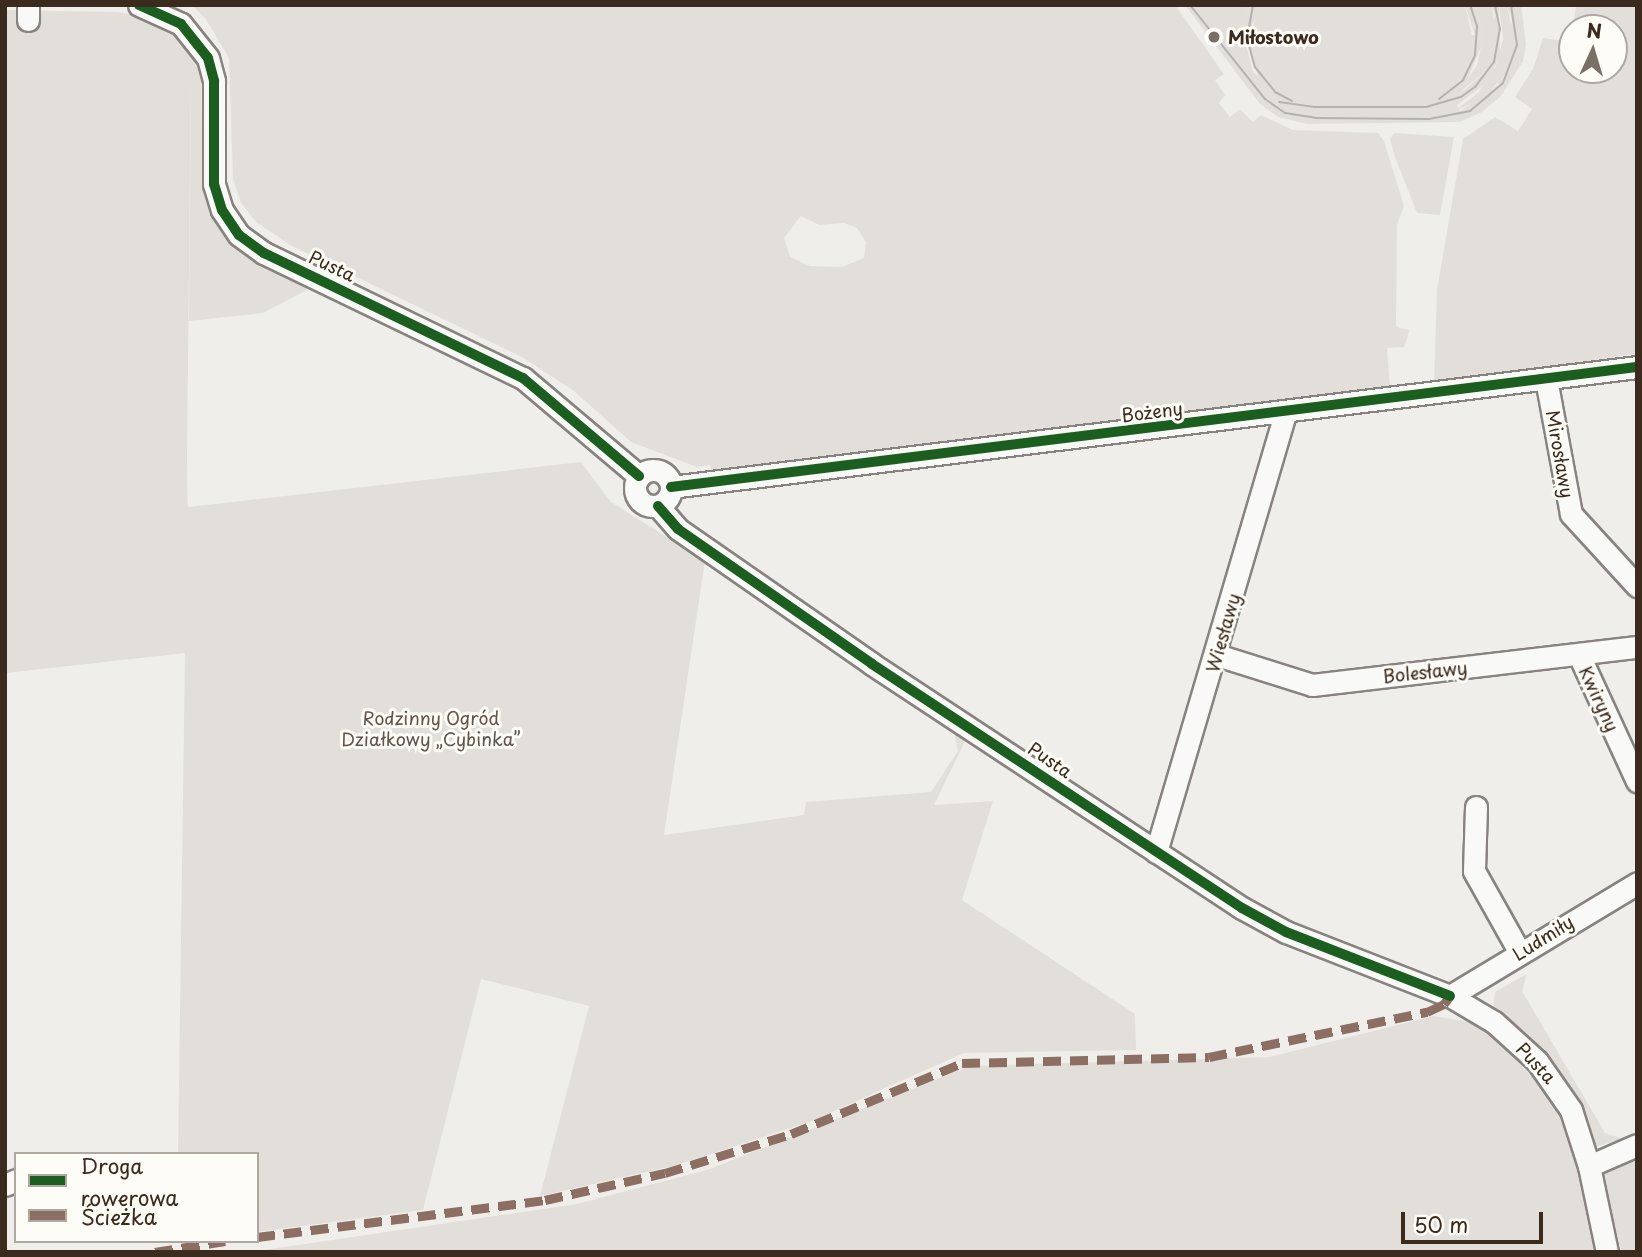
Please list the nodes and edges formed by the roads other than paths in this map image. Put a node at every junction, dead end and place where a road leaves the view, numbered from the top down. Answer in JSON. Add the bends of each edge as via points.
{"nodes":[{"id":1,"x":139,"y":5,"type":"edge"},
{"id":2,"x":1637,"y":367,"type":"edge"},
{"id":3,"x":1546,"y":379,"type":"junction"},
{"id":4,"x":1285,"y":413,"type":"junction"},
{"id":5,"x":639,"y":476,"type":"junction"},
{"id":6,"x":671,"y":487,"type":"junction"},
{"id":7,"x":658,"y":506,"type":"junction"},
{"id":8,"x":1637,"y":586,"type":"edge"},
{"id":9,"x":1637,"y":647,"type":"edge"},
{"id":10,"x":1217,"y":655,"type":"junction"},
{"id":11,"x":1579,"y":655,"type":"junction"},
{"id":12,"x":1637,"y":781,"type":"edge"},
{"id":13,"x":1476,"y":807,"type":"dead end"},
{"id":14,"x":1156,"y":852,"type":"junction"},
{"id":15,"x":1637,"y":883,"type":"edge"},
{"id":16,"x":1520,"y":953,"type":"junction"},
{"id":17,"x":1450,"y":996,"type":"junction"},
{"id":18,"x":1637,"y":1145,"type":"edge"},
{"id":19,"x":1590,"y":1166,"type":"junction"},
{"id":20,"x":1608,"y":1252,"type":"edge"}],
"edges":[{"from":1,"to":5,"type":"street","name":"Pusta","via":[[181,24],[208,58],[214,80],[214,184],[222,210],[239,235],[264,253],[523,378]]},
{"from":2,"to":3,"type":"street","name":"Bożeny"},
{"from":3,"to":4,"type":"street","name":"Bożeny"},
{"from":3,"to":8,"type":"street","name":"Mirosławy","via":[[1571,514]]},
{"from":4,"to":6,"type":"street","name":"Bożeny"},
{"from":4,"to":10,"type":"street","name":"Wiesławy"},
{"from":5,"to":6,"type":"street","via":[[659,471]]},
{"from":5,"to":7,"type":"street","via":[[635,495],[645,505]]},
{"from":6,"to":7,"type":"street","via":[[666,502]]},
{"from":7,"to":14,"type":"street","name":"Pusta","via":[[678,529],[872,664]]},
{"from":9,"to":11,"type":"street","name":"Bolesławy"},
{"from":10,"to":11,"type":"street","name":"Bolesławy","via":[[1312,685]]},
{"from":10,"to":14,"type":"street","name":"Wiesławy"},
{"from":11,"to":12,"type":"street","name":"Kwiryny"},
{"from":13,"to":16,"type":"street","via":[[1474,871]]},
{"from":14,"to":17,"type":"street","name":"Pusta","via":[[1286,932]]},
{"from":15,"to":16,"type":"street","name":"Ludmiły"},
{"from":16,"to":17,"type":"street","name":"Ludmiły"},
{"from":17,"to":19,"type":"street","name":"Pusta","via":[[1493,1022],[1551,1076],[1571,1110]]},
{"from":18,"to":19,"type":"street"},
{"from":19,"to":20,"type":"street","name":"Pusta"}]}
